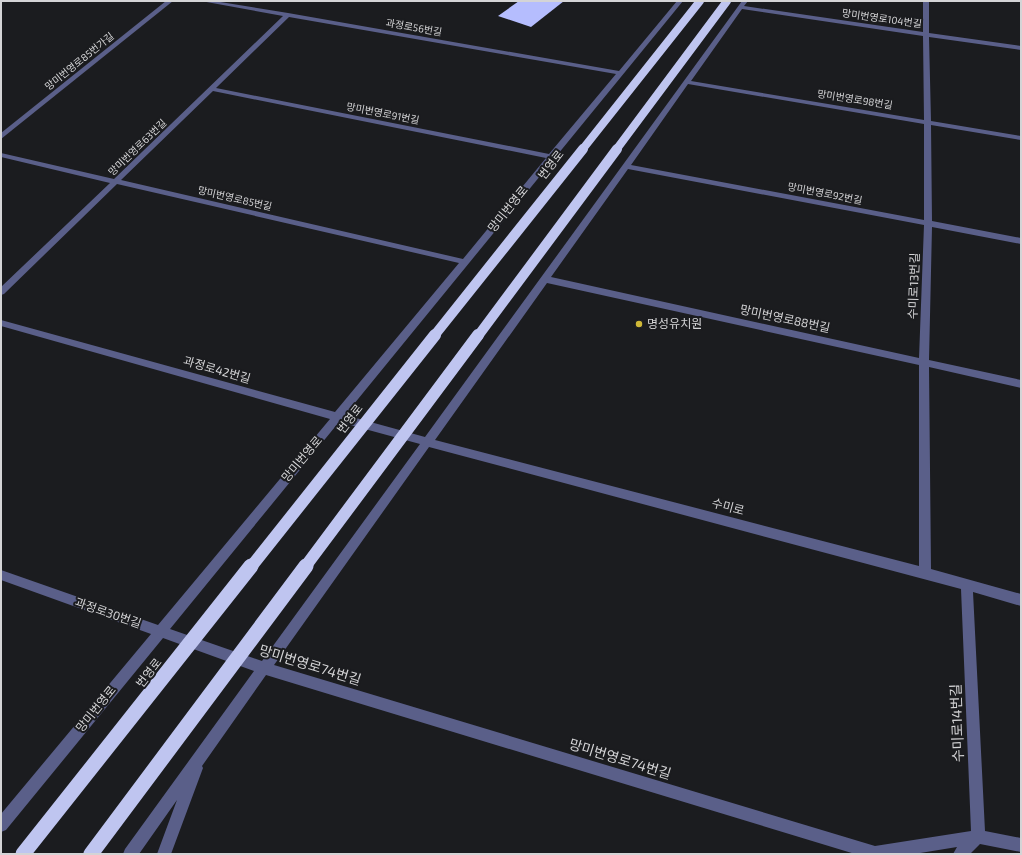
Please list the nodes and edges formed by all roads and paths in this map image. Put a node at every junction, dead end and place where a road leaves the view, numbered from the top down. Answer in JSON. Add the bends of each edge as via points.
{"nodes":[{"id":1,"x":170,"y":1,"type":"edge"},
{"id":2,"x":204,"y":1,"type":"edge"},
{"id":3,"x":680,"y":1,"type":"edge"},
{"id":4,"x":700,"y":1,"type":"edge"},
{"id":5,"x":727,"y":1,"type":"edge"},
{"id":6,"x":926,"y":1,"type":"edge"},
{"id":7,"x":742,"y":4,"type":"edge"},
{"id":8,"x":288,"y":15,"type":"junction"},
{"id":9,"x":926,"y":34,"type":"junction"},
{"id":10,"x":1021,"y":48,"type":"edge"},
{"id":11,"x":620,"y":73,"type":"junction"},
{"id":12,"x":686,"y":82,"type":"junction"},
{"id":13,"x":211,"y":89,"type":"junction"},
{"id":14,"x":927,"y":121,"type":"junction"},
{"id":15,"x":1,"y":137,"type":"edge"},
{"id":16,"x":1021,"y":138,"type":"edge"},
{"id":17,"x":1,"y":155,"type":"edge"},
{"id":18,"x":551,"y":157,"type":"junction"},
{"id":19,"x":626,"y":166,"type":"junction"},
{"id":20,"x":116,"y":181,"type":"junction"},
{"id":21,"x":928,"y":223,"type":"junction"},
{"id":22,"x":1021,"y":241,"type":"edge"},
{"id":23,"x":465,"y":262,"type":"junction"},
{"id":24,"x":544,"y":279,"type":"junction"},
{"id":25,"x":1,"y":292,"type":"edge"},
{"id":26,"x":1,"y":323,"type":"edge"},
{"id":27,"x":924,"y":362,"type":"junction"},
{"id":28,"x":1021,"y":384,"type":"edge"},
{"id":29,"x":337,"y":417,"type":"junction"},
{"id":30,"x":427,"y":442,"type":"junction"},
{"id":31,"x":925,"y":573,"type":"junction"},
{"id":32,"x":1,"y":575,"type":"edge"},
{"id":33,"x":967,"y":584,"type":"junction"},
{"id":34,"x":1021,"y":600,"type":"edge"},
{"id":35,"x":160,"y":631,"type":"junction"},
{"id":36,"x":215,"y":651,"type":"joint"},
{"id":37,"x":263,"y":668,"type":"junction"},
{"id":38,"x":201,"y":755,"type":"junction"},
{"id":39,"x":1,"y":825,"type":"edge"},
{"id":40,"x":978,"y":837,"type":"junction"},
{"id":41,"x":1021,"y":845,"type":"edge"},
{"id":42,"x":23,"y":854,"type":"edge"},
{"id":43,"x":91,"y":854,"type":"edge"},
{"id":44,"x":130,"y":854,"type":"edge"},
{"id":45,"x":164,"y":854,"type":"edge"},
{"id":46,"x":960,"y":854,"type":"edge"}],
"edges":[{"from":1,"to":15,"type":"street","name":"망미번영로85번가길"},
{"from":2,"to":8,"type":"street","name":"과정로56번길"},
{"from":3,"to":11,"type":"street","name":"망미번영로"},
{"from":4,"to":42,"type":"highway","name":"번영로","bridge":true},
{"from":5,"to":43,"type":"highway","bridge":true},
{"from":6,"to":9,"type":"street","name":"수미로13번길"},
{"from":7,"to":9,"type":"street","name":"망미번영로104번길"},
{"from":7,"to":12,"type":"street"},
{"from":8,"to":11,"type":"street","name":"과정로56번길"},
{"from":8,"to":13,"type":"street","name":"망미번영로63번길"},
{"from":9,"to":10,"type":"street","name":"망미번영로104번길"},
{"from":9,"to":14,"type":"street","name":"수미로13번길"},
{"from":11,"to":18,"type":"street","name":"망미번영로"},
{"from":12,"to":14,"type":"street","name":"망미번영로98번길"},
{"from":12,"to":19,"type":"street"},
{"from":13,"to":18,"type":"street","name":"망미번영로91번길"},
{"from":13,"to":20,"type":"street","name":"망미번영로63번길"},
{"from":14,"to":16,"type":"street","name":"망미번영로98번길"},
{"from":14,"to":21,"type":"street","name":"수미로13번길"},
{"from":17,"to":20,"type":"street","name":"망미번영로85번길"},
{"from":18,"to":23,"type":"street","name":"망미번영로"},
{"from":19,"to":21,"type":"street","name":"망미번영로92번길"},
{"from":19,"to":24,"type":"street"},
{"from":20,"to":23,"type":"street","name":"망미번영로85번길"},
{"from":20,"to":25,"type":"street","name":"망미번영로63번길"},
{"from":21,"to":22,"type":"street","name":"망미번영로92번길"},
{"from":21,"to":27,"type":"street","name":"수미로13번길"},
{"from":23,"to":29,"type":"street","name":"망미번영로"},
{"from":24,"to":27,"type":"street","name":"망미번영로88번길"},
{"from":24,"to":30,"type":"street"},
{"from":26,"to":29,"type":"street","name":"과정로42번길"},
{"from":27,"to":28,"type":"street","name":"망미번영로88번길"},
{"from":27,"to":31,"type":"street","name":"수미로13번길"},
{"from":29,"to":30,"type":"street","name":"과정로42번길"},
{"from":29,"to":35,"type":"street","name":"망미번영로"},
{"from":30,"to":31,"type":"street","name":"수미로"},
{"from":30,"to":37,"type":"street"},
{"from":31,"to":33,"type":"street","name":"수미로"},
{"from":32,"to":35,"type":"street","name":"과정로30번길"},
{"from":33,"to":34,"type":"street","name":"수미로"},
{"from":33,"to":40,"type":"street","name":"수미로14번길"},
{"from":35,"to":36,"type":"street","name":"과정로30번길"},
{"from":35,"to":39,"type":"street","name":"망미번영로"},
{"from":36,"to":37,"type":"street","name":"망미번영로74번길"},
{"from":37,"to":38,"type":"street"},
{"from":37,"to":40,"type":"street","name":"망미번영로74번길","via":[[875,853]]},
{"from":38,"to":44,"type":"street"},
{"from":38,"to":45,"type":"street"},
{"from":40,"to":41,"type":"street","name":"망미번영로74번길"},
{"from":40,"to":46,"type":"street"}]}
